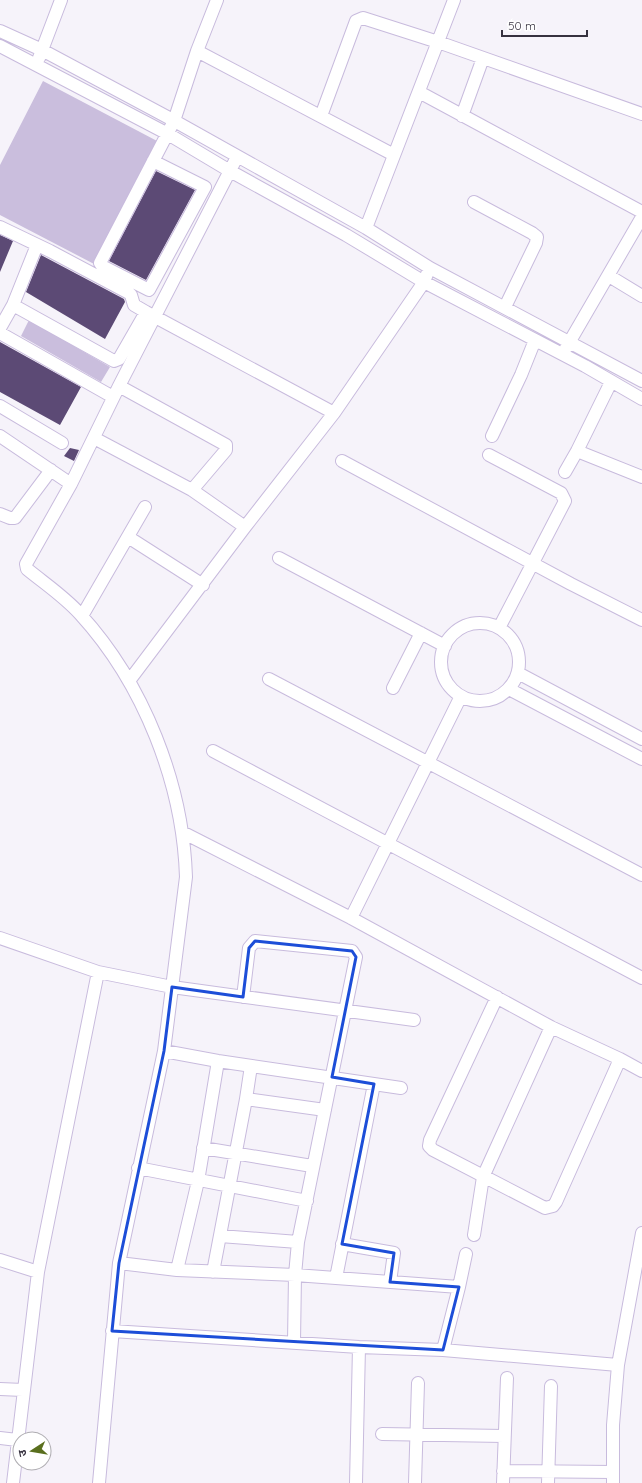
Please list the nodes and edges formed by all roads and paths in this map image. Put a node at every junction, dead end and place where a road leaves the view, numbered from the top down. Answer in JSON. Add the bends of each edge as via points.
{"nodes":[{"id":1,"x":61,"y":0,"type":"edge"},
{"id":2,"x":217,"y":0,"type":"edge"},
{"id":3,"x":454,"y":0,"type":"edge"},
{"id":4,"x":0,"y":31,"type":"edge"},
{"id":5,"x":438,"y":42,"type":"junction"},
{"id":6,"x":0,"y":46,"type":"edge"},
{"id":7,"x":42,"y":50,"type":"junction"},
{"id":8,"x":197,"y":50,"type":"junction"},
{"id":9,"x":483,"y":58,"type":"junction"},
{"id":10,"x":37,"y":65,"type":"junction"},
{"id":11,"x":419,"y":92,"type":"junction"},
{"id":12,"x":642,"y":114,"type":"edge"},
{"id":13,"x":321,"y":116,"type":"junction"},
{"id":14,"x":462,"y":116,"type":"junction"},
{"id":15,"x":174,"y":121,"type":"junction"},
{"id":16,"x":168,"y":134,"type":"junction"},
{"id":17,"x":394,"y":155,"type":"junction"},
{"id":18,"x":237,"y":157,"type":"junction"},
{"id":19,"x":153,"y":161,"type":"junction"},
{"id":20,"x":230,"y":171,"type":"junction"},
{"id":21,"x":474,"y":202,"type":"dead end"},
{"id":22,"x":642,"y":212,"type":"edge"},
{"id":23,"x":642,"y":217,"type":"edge"},
{"id":24,"x":0,"y":227,"type":"edge"},
{"id":25,"x":366,"y":228,"type":"junction"},
{"id":26,"x":38,"y":245,"type":"junction"},
{"id":27,"x":430,"y":268,"type":"junction"},
{"id":28,"x":609,"y":276,"type":"junction"},
{"id":29,"x":424,"y":282,"type":"junction"},
{"id":30,"x":642,"y":296,"type":"edge"},
{"id":31,"x":13,"y":304,"type":"junction"},
{"id":32,"x":505,"y":307,"type":"junction"},
{"id":33,"x":150,"y":314,"type":"junction"},
{"id":34,"x":0,"y":328,"type":"edge"},
{"id":35,"x":0,"y":333,"type":"edge"},
{"id":36,"x":535,"y":340,"type":"junction"},
{"id":37,"x":568,"y":342,"type":"junction"},
{"id":38,"x":563,"y":355,"type":"junction"},
{"id":39,"x":642,"y":381,"type":"edge"},
{"id":40,"x":611,"y":382,"type":"junction"},
{"id":41,"x":119,"y":386,"type":"junction"},
{"id":42,"x":113,"y":397,"type":"junction"},
{"id":43,"x":642,"y":399,"type":"edge"},
{"id":44,"x":0,"y":406,"type":"edge"},
{"id":45,"x":334,"y":413,"type":"junction"},
{"id":46,"x":0,"y":436,"type":"edge"},
{"id":47,"x":492,"y":436,"type":"dead end"},
{"id":48,"x":94,"y":438,"type":"junction"},
{"id":49,"x":62,"y":443,"type":"dead end"},
{"id":50,"x":577,"y":451,"type":"junction"},
{"id":51,"x":489,"y":455,"type":"dead end"},
{"id":52,"x":342,"y":461,"type":"dead end"},
{"id":53,"x":51,"y":470,"type":"junction"},
{"id":54,"x":565,"y":472,"type":"dead end"},
{"id":55,"x":642,"y":477,"type":"edge"},
{"id":56,"x":71,"y":484,"type":"junction"},
{"id":57,"x":192,"y":490,"type":"junction"},
{"id":58,"x":146,"y":507,"type":"dead end"},
{"id":59,"x":0,"y":514,"type":"edge"},
{"id":60,"x":245,"y":527,"type":"junction"},
{"id":61,"x":128,"y":537,"type":"junction"},
{"id":62,"x":279,"y":558,"type":"dead end"},
{"id":63,"x":533,"y":564,"type":"junction"},
{"id":64,"x":203,"y":585,"type":"junction"},
{"id":65,"x":82,"y":616,"type":"junction"},
{"id":66,"x":642,"y":620,"type":"edge"},
{"id":67,"x":499,"y":628,"type":"junction"},
{"id":68,"x":421,"y":633,"type":"junction"},
{"id":69,"x":445,"y":646,"type":"junction"},
{"id":70,"x":518,"y":673,"type":"junction"},
{"id":71,"x":269,"y":679,"type":"dead end"},
{"id":72,"x":130,"y":681,"type":"junction"},
{"id":73,"x":393,"y":688,"type":"dead end"},
{"id":74,"x":509,"y":689,"type":"junction"},
{"id":75,"x":461,"y":696,"type":"junction"},
{"id":76,"x":642,"y":739,"type":"edge"},
{"id":77,"x":213,"y":751,"type":"dead end"},
{"id":78,"x":642,"y":759,"type":"edge"},
{"id":79,"x":428,"y":763,"type":"junction"},
{"id":80,"x":182,"y":832,"type":"junction"},
{"id":81,"x":388,"y":842,"type":"junction"},
{"id":82,"x":642,"y":875,"type":"edge"},
{"id":83,"x":351,"y":918,"type":"junction"},
{"id":84,"x":0,"y":938,"type":"edge"},
{"id":85,"x":98,"y":972,"type":"junction"},
{"id":86,"x":642,"y":978,"type":"edge"},
{"id":87,"x":172,"y":988,"type":"junction"},
{"id":88,"x":243,"y":997,"type":"junction"},
{"id":89,"x":497,"y":997,"type":"junction"},
{"id":90,"x":346,"y":1011,"type":"junction"},
{"id":91,"x":414,"y":1020,"type":"dead end"},
{"id":92,"x":551,"y":1027,"type":"junction"},
{"id":93,"x":164,"y":1051,"type":"junction"},
{"id":94,"x":620,"y":1059,"type":"junction"},
{"id":95,"x":218,"y":1061,"type":"junction"},
{"id":96,"x":251,"y":1066,"type":"junction"},
{"id":97,"x":642,"y":1071,"type":"edge"},
{"id":98,"x":332,"y":1077,"type":"junction"},
{"id":99,"x":374,"y":1084,"type":"junction"},
{"id":100,"x":401,"y":1088,"type":"dead end"},
{"id":101,"x":246,"y":1099,"type":"junction"},
{"id":102,"x":325,"y":1110,"type":"junction"},
{"id":103,"x":203,"y":1148,"type":"junction"},
{"id":104,"x":236,"y":1154,"type":"junction"},
{"id":105,"x":312,"y":1166,"type":"junction"},
{"id":106,"x":138,"y":1168,"type":"junction"},
{"id":107,"x":483,"y":1177,"type":"junction"},
{"id":108,"x":198,"y":1181,"type":"junction"},
{"id":109,"x":230,"y":1187,"type":"junction"},
{"id":110,"x":307,"y":1201,"type":"junction"},
{"id":111,"x":642,"y":1233,"type":"edge"},
{"id":112,"x":474,"y":1235,"type":"dead end"},
{"id":113,"x":220,"y":1236,"type":"junction"},
{"id":114,"x":298,"y":1242,"type":"junction"},
{"id":115,"x":342,"y":1244,"type":"junction"},
{"id":116,"x":466,"y":1254,"type":"dead end"},
{"id":117,"x":0,"y":1260,"type":"edge"},
{"id":118,"x":119,"y":1262,"type":"junction"},
{"id":119,"x":640,"y":1264,"type":"edge"},
{"id":120,"x":177,"y":1270,"type":"junction"},
{"id":121,"x":38,"y":1272,"type":"junction"},
{"id":122,"x":213,"y":1272,"type":"junction"},
{"id":123,"x":295,"y":1275,"type":"junction"},
{"id":124,"x":336,"y":1278,"type":"junction"},
{"id":125,"x":390,"y":1282,"type":"junction"},
{"id":126,"x":459,"y":1287,"type":"junction"},
{"id":127,"x":112,"y":1331,"type":"junction"},
{"id":128,"x":294,"y":1342,"type":"junction"},
{"id":129,"x":359,"y":1347,"type":"junction"},
{"id":130,"x":443,"y":1350,"type":"junction"},
{"id":131,"x":618,"y":1365,"type":"junction"},
{"id":132,"x":507,"y":1378,"type":"dead end"},
{"id":133,"x":418,"y":1383,"type":"dead end"},
{"id":134,"x":551,"y":1386,"type":"dead end"},
{"id":135,"x":0,"y":1389,"type":"edge"},
{"id":136,"x":23,"y":1390,"type":"junction"},
{"id":137,"x":18,"y":1431,"type":"edge"},
{"id":138,"x":382,"y":1434,"type":"dead end"},
{"id":139,"x":416,"y":1434,"type":"junction"},
{"id":140,"x":504,"y":1436,"type":"junction"},
{"id":141,"x":0,"y":1438,"type":"edge"},
{"id":142,"x":12,"y":1439,"type":"edge"},
{"id":143,"x":549,"y":1470,"type":"junction"},
{"id":144,"x":14,"y":1471,"type":"edge"},
{"id":145,"x":503,"y":1477,"type":"edge"},
{"id":146,"x":613,"y":1477,"type":"edge"},
{"id":147,"x":13,"y":1483,"type":"edge"},
{"id":148,"x":100,"y":1483,"type":"edge"},
{"id":149,"x":356,"y":1483,"type":"edge"},
{"id":150,"x":415,"y":1483,"type":"edge"},
{"id":151,"x":548,"y":1483,"type":"edge"}],
"edges":[{"from":1,"to":7,"type":"street"},
{"from":2,"to":8,"type":"street"},
{"from":3,"to":5,"type":"street"},
{"from":4,"to":7,"type":"street"},
{"from":5,"to":9,"type":"street"},
{"from":5,"to":11,"type":"street"},
{"from":5,"to":13,"type":"street","via":[[373,20],[356,21]]},
{"from":6,"to":10,"type":"street"},
{"from":7,"to":10,"type":"street"},
{"from":7,"to":15,"type":"street"},
{"from":8,"to":13,"type":"street"},
{"from":8,"to":15,"type":"street"},
{"from":9,"to":12,"type":"street"},
{"from":9,"to":14,"type":"street"},
{"from":10,"to":16,"type":"street"},
{"from":11,"to":14,"type":"street"},
{"from":11,"to":17,"type":"street"},
{"from":13,"to":17,"type":"street"},
{"from":14,"to":22,"type":"street"},
{"from":15,"to":16,"type":"street"},
{"from":15,"to":18,"type":"street"},
{"from":16,"to":19,"type":"street"},
{"from":16,"to":20,"type":"street"},
{"from":17,"to":25,"type":"street"},
{"from":18,"to":20,"type":"street"},
{"from":18,"to":25,"type":"street"},
{"from":19,"to":19,"type":"street","via":[[100,263],[149,290],[206,187]]},
{"from":20,"to":29,"type":"street","via":[[346,235]]},
{"from":20,"to":33,"type":"street"},
{"from":21,"to":32,"type":"street","via":[[537,237]]},
{"from":23,"to":28,"type":"street"},
{"from":24,"to":26,"type":"street"},
{"from":25,"to":27,"type":"street"},
{"from":26,"to":31,"type":"street"},
{"from":26,"to":33,"type":"street","via":[[129,293],[134,304]]},
{"from":27,"to":29,"type":"street"},
{"from":27,"to":32,"type":"street"},
{"from":28,"to":30,"type":"street"},
{"from":28,"to":37,"type":"street"},
{"from":29,"to":36,"type":"street"},
{"from":29,"to":45,"type":"street"},
{"from":31,"to":33,"type":"street","via":[[114,361],[119,359]]},
{"from":31,"to":34,"type":"street"},
{"from":32,"to":37,"type":"street"},
{"from":33,"to":41,"type":"street"},
{"from":33,"to":45,"type":"street"},
{"from":35,"to":42,"type":"street"},
{"from":36,"to":38,"type":"street"},
{"from":36,"to":47,"type":"street"},
{"from":37,"to":38,"type":"street"},
{"from":37,"to":39,"type":"street"},
{"from":38,"to":40,"type":"street"},
{"from":40,"to":43,"type":"street"},
{"from":40,"to":50,"type":"street"},
{"from":41,"to":42,"type":"street"},
{"from":41,"to":57,"type":"street","via":[[226,445],[226,450]]},
{"from":42,"to":48,"type":"street"},
{"from":44,"to":49,"type":"street"},
{"from":45,"to":60,"type":"street"},
{"from":46,"to":53,"type":"street"},
{"from":48,"to":56,"type":"street"},
{"from":48,"to":57,"type":"street"},
{"from":50,"to":54,"type":"street"},
{"from":50,"to":55,"type":"street"},
{"from":51,"to":63,"type":"street","via":[[564,496],[562,509]]},
{"from":52,"to":63,"type":"street"},
{"from":53,"to":56,"type":"street"},
{"from":53,"to":59,"type":"street","via":[[15,518]]},
{"from":56,"to":65,"type":"street","via":[[26,566]]},
{"from":57,"to":60,"type":"street"},
{"from":58,"to":61,"type":"street"},
{"from":60,"to":64,"type":"street"},
{"from":61,"to":64,"type":"street"},
{"from":61,"to":65,"type":"street"},
{"from":62,"to":68,"type":"street"},
{"from":63,"to":66,"type":"street"},
{"from":63,"to":67,"type":"street"},
{"from":64,"to":72,"type":"street"},
{"from":65,"to":72,"type":"street"},
{"from":67,"to":69,"type":"street","via":[[489,624],[468,625],[450,637]]},
{"from":67,"to":70,"type":"street","via":[[510,638],[518,652]]},
{"from":68,"to":69,"type":"street"},
{"from":68,"to":73,"type":"street"},
{"from":69,"to":75,"type":"street","via":[[442,658],[444,674],[452,689]]},
{"from":70,"to":74,"type":"street"},
{"from":70,"to":76,"type":"street"},
{"from":71,"to":79,"type":"street"},
{"from":72,"to":80,"type":"street","via":[[161,749],[171,779]]},
{"from":74,"to":75,"type":"street","via":[[498,697],[486,701]]},
{"from":74,"to":78,"type":"street"},
{"from":75,"to":79,"type":"street"},
{"from":77,"to":81,"type":"street"},
{"from":79,"to":81,"type":"street"},
{"from":79,"to":82,"type":"street"},
{"from":80,"to":83,"type":"street"},
{"from":80,"to":87,"type":"street","via":[[186,877]]},
{"from":81,"to":83,"type":"street"},
{"from":81,"to":86,"type":"street"},
{"from":83,"to":89,"type":"street"},
{"from":84,"to":85,"type":"street"},
{"from":85,"to":87,"type":"street"},
{"from":85,"to":121,"type":"street"},
{"from":87,"to":88,"type":"street"},
{"from":87,"to":93,"type":"street"},
{"from":88,"to":90,"type":"street"},
{"from":88,"to":90,"type":"street","via":[[249,948],[255,941],[352,951],[356,957]]},
{"from":89,"to":92,"type":"street"},
{"from":89,"to":107,"type":"street","via":[[430,1140],[433,1150]]},
{"from":90,"to":91,"type":"street"},
{"from":90,"to":98,"type":"street"},
{"from":92,"to":94,"type":"street"},
{"from":92,"to":107,"type":"street"},
{"from":93,"to":95,"type":"street"},
{"from":93,"to":106,"type":"street"},
{"from":94,"to":97,"type":"street"},
{"from":94,"to":107,"type":"street","via":[[553,1206],[545,1208]]},
{"from":95,"to":96,"type":"street"},
{"from":95,"to":103,"type":"street"},
{"from":96,"to":98,"type":"street"},
{"from":96,"to":101,"type":"street"},
{"from":98,"to":99,"type":"street"},
{"from":98,"to":102,"type":"street"},
{"from":99,"to":100,"type":"street"},
{"from":99,"to":115,"type":"street"},
{"from":101,"to":102,"type":"street"},
{"from":101,"to":104,"type":"street"},
{"from":102,"to":105,"type":"street"},
{"from":103,"to":104,"type":"street"},
{"from":103,"to":108,"type":"street"},
{"from":104,"to":105,"type":"street"},
{"from":104,"to":109,"type":"street"},
{"from":105,"to":110,"type":"street"},
{"from":106,"to":108,"type":"street"},
{"from":106,"to":118,"type":"street"},
{"from":107,"to":112,"type":"street"},
{"from":108,"to":109,"type":"street"},
{"from":108,"to":120,"type":"street"},
{"from":109,"to":110,"type":"street"},
{"from":109,"to":113,"type":"street"},
{"from":110,"to":114,"type":"street"},
{"from":111,"to":119,"type":"street"},
{"from":113,"to":114,"type":"street"},
{"from":113,"to":122,"type":"street"},
{"from":114,"to":123,"type":"street"},
{"from":115,"to":124,"type":"street"},
{"from":115,"to":125,"type":"street","via":[[394,1253]]},
{"from":116,"to":126,"type":"street"},
{"from":117,"to":121,"type":"street"},
{"from":118,"to":120,"type":"street"},
{"from":118,"to":127,"type":"street"},
{"from":119,"to":131,"type":"street"},
{"from":120,"to":122,"type":"street"},
{"from":121,"to":136,"type":"street"},
{"from":122,"to":123,"type":"street"},
{"from":123,"to":124,"type":"street"},
{"from":123,"to":128,"type":"street"},
{"from":124,"to":125,"type":"street"},
{"from":125,"to":126,"type":"street"},
{"from":126,"to":130,"type":"street"},
{"from":127,"to":128,"type":"street"},
{"from":127,"to":148,"type":"street"},
{"from":128,"to":129,"type":"street"},
{"from":129,"to":130,"type":"street"},
{"from":129,"to":149,"type":"street"},
{"from":130,"to":131,"type":"street"},
{"from":131,"to":146,"type":"street","via":[[613,1425]]},
{"from":132,"to":140,"type":"street"},
{"from":133,"to":139,"type":"street"},
{"from":134,"to":143,"type":"street"},
{"from":135,"to":136,"type":"street"},
{"from":136,"to":137,"type":"street"},
{"from":138,"to":139,"type":"street"},
{"from":139,"to":140,"type":"street"},
{"from":139,"to":150,"type":"street"},
{"from":140,"to":145,"type":"street"},
{"from":141,"to":142,"type":"street"},
{"from":143,"to":145,"type":"street"},
{"from":143,"to":146,"type":"street"},
{"from":143,"to":151,"type":"street"},
{"from":144,"to":147,"type":"street"}]}
